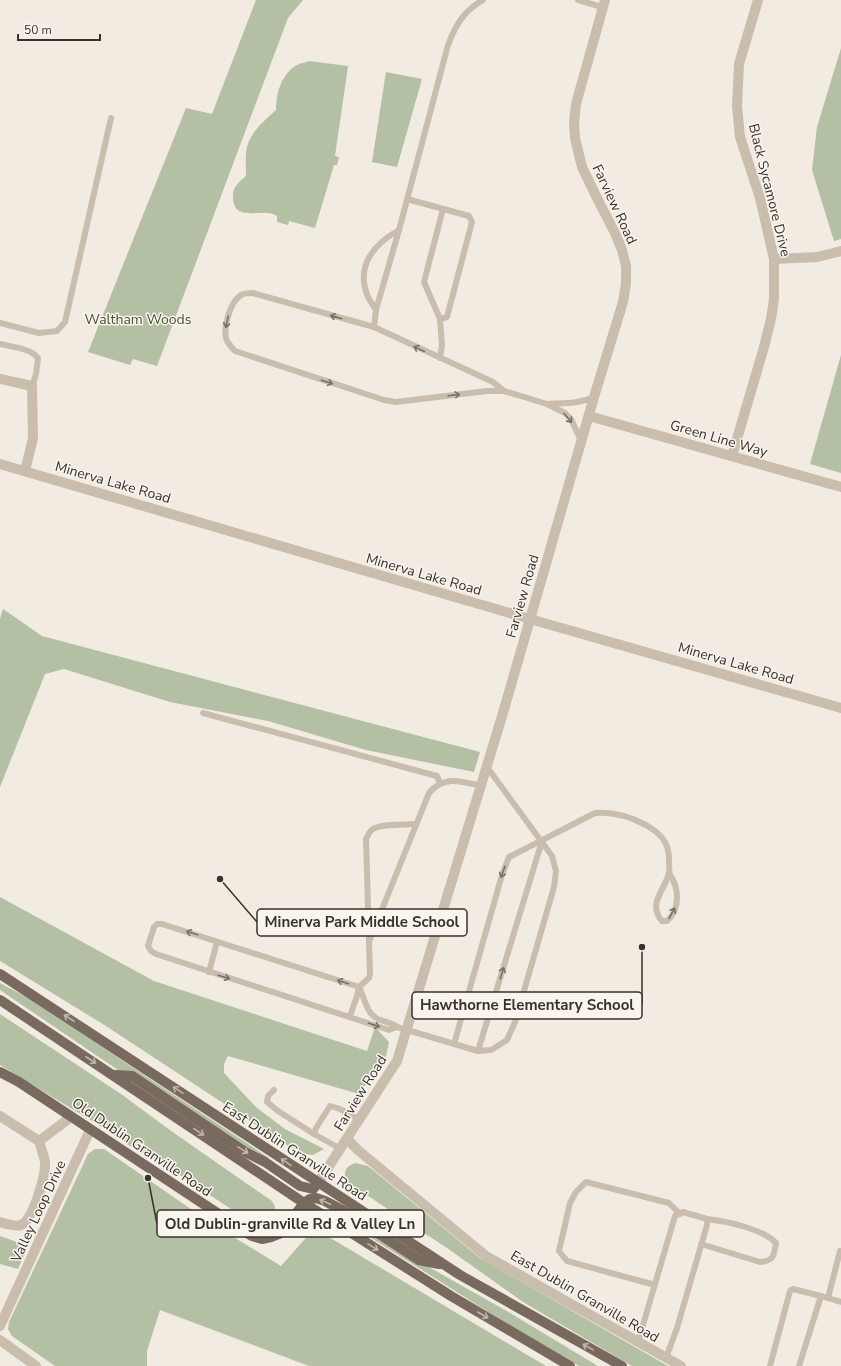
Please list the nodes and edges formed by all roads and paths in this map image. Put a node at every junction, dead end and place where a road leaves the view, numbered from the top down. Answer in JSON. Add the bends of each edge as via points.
{"nodes":[{"id":1,"x":483,"y":0,"type":"edge"},
{"id":2,"x":578,"y":0,"type":"edge"},
{"id":3,"x":758,"y":0,"type":"edge"},
{"id":4,"x":603,"y":4,"type":"edge"},
{"id":5,"x":111,"y":118,"type":"dead end"},
{"id":6,"x":407,"y":199,"type":"junction"},
{"id":7,"x":443,"y":209,"type":"junction"},
{"id":8,"x":399,"y":230,"type":"junction"},
{"id":9,"x":841,"y":251,"type":"edge"},
{"id":10,"x":774,"y":259,"type":"junction"},
{"id":11,"x":376,"y":310,"type":"junction"},
{"id":12,"x":440,"y":319,"type":"junction"},
{"id":13,"x":0,"y":323,"type":"edge"},
{"id":14,"x":374,"y":327,"type":"junction"},
{"id":15,"x":0,"y":344,"type":"edge"},
{"id":16,"x":440,"y":358,"type":"junction"},
{"id":17,"x":0,"y":379,"type":"edge"},
{"id":18,"x":32,"y":387,"type":"junction"},
{"id":19,"x":504,"y":391,"type":"junction"},
{"id":20,"x":594,"y":397,"type":"junction"},
{"id":21,"x":546,"y":404,"type":"junction"},
{"id":22,"x":588,"y":416,"type":"junction"},
{"id":23,"x":581,"y":441,"type":"junction"},
{"id":24,"x":732,"y":456,"type":"junction"},
{"id":25,"x":0,"y":464,"type":"edge"},
{"id":26,"x":25,"y":471,"type":"junction"},
{"id":27,"x":841,"y":487,"type":"edge"},
{"id":28,"x":530,"y":619,"type":"junction"},
{"id":29,"x":841,"y":708,"type":"edge"},
{"id":30,"x":203,"y":713,"type":"dead end"},
{"id":31,"x":487,"y":767,"type":"junction"},
{"id":32,"x":440,"y":783,"type":"junction"},
{"id":33,"x":481,"y":786,"type":"junction"},
{"id":34,"x":416,"y":824,"type":"junction"},
{"id":35,"x":542,"y":841,"type":"junction"},
{"id":36,"x":669,"y":873,"type":"junction"},
{"id":37,"x":218,"y":942,"type":"junction"},
{"id":38,"x":369,"y":942,"type":"junction"},
{"id":39,"x":209,"y":972,"type":"junction"},
{"id":40,"x":0,"y":974,"type":"edge"},
{"id":41,"x":359,"y":987,"type":"junction"},
{"id":42,"x":0,"y":1000,"type":"edge"},
{"id":43,"x":350,"y":1016,"type":"junction"},
{"id":44,"x":397,"y":1027,"type":"junction"},
{"id":45,"x":408,"y":1029,"type":"junction"},
{"id":46,"x":454,"y":1044,"type":"junction"},
{"id":47,"x":478,"y":1051,"type":"junction"},
{"id":48,"x":0,"y":1072,"type":"edge"},
{"id":49,"x":114,"y":1075,"type":"junction"},
{"id":50,"x":274,"y":1090,"type":"dead end"},
{"id":51,"x":0,"y":1116,"type":"edge"},
{"id":52,"x":71,"y":1117,"type":"junction"},
{"id":53,"x":360,"y":1120,"type":"junction"},
{"id":54,"x":90,"y":1130,"type":"junction"},
{"id":55,"x":314,"y":1134,"type":"junction"},
{"id":56,"x":348,"y":1140,"type":"junction"},
{"id":57,"x":39,"y":1141,"type":"junction"},
{"id":58,"x":341,"y":1149,"type":"junction"},
{"id":59,"x":318,"y":1183,"type":"junction"},
{"id":60,"x":304,"y":1204,"type":"junction"},
{"id":61,"x":680,"y":1214,"type":"junction"},
{"id":62,"x":707,"y":1220,"type":"junction"},
{"id":63,"x":0,"y":1222,"type":"edge"},
{"id":64,"x":701,"y":1244,"type":"junction"},
{"id":65,"x":840,"y":1251,"type":"edge"},
{"id":66,"x":445,"y":1265,"type":"junction"},
{"id":67,"x":834,"y":1275,"type":"junction"},
{"id":68,"x":841,"y":1277,"type":"edge"},
{"id":69,"x":656,"y":1285,"type":"junction"},
{"id":70,"x":821,"y":1296,"type":"junction"},
{"id":71,"x":828,"y":1298,"type":"junction"},
{"id":72,"x":841,"y":1302,"type":"edge"},
{"id":73,"x":0,"y":1326,"type":"edge"},
{"id":74,"x":0,"y":1340,"type":"edge"},
{"id":75,"x":638,"y":1342,"type":"junction"},
{"id":76,"x":666,"y":1358,"type":"junction"},
{"id":77,"x":36,"y":1366,"type":"edge"},
{"id":78,"x":570,"y":1366,"type":"edge"},
{"id":79,"x":622,"y":1366,"type":"edge"},
{"id":80,"x":680,"y":1366,"type":"edge"},
{"id":81,"x":770,"y":1366,"type":"edge"},
{"id":82,"x":799,"y":1366,"type":"edge"}],
"edges":[{"from":1,"to":6,"type":"lane","via":[[474,5],[454,29]]},
{"from":2,"to":4,"type":"lane"},
{"from":3,"to":10,"type":"street","name":"Black Sycamore Drive","via":[[739,64],[737,106],[740,137],[760,198]]},
{"from":4,"to":20,"type":"street","name":"Farview Road","via":[[576,104],[575,138],[582,166],[622,250],[626,266],[626,284],[621,309]]},
{"from":5,"to":13,"type":"lane","via":[[66,322],[57,331],[39,333]]},
{"from":6,"to":7,"type":"lane"},
{"from":6,"to":8,"type":"lane"},
{"from":7,"to":12,"type":"lane","via":[[424,282]]},
{"from":7,"to":12,"type":"lane","via":[[468,216],[472,222],[447,317]]},
{"from":8,"to":11,"type":"lane"},
{"from":8,"to":11,"type":"lane","via":[[375,247],[366,267],[365,286]]},
{"from":9,"to":10,"type":"street","via":[[817,257]]},
{"from":10,"to":24,"type":"street","name":"Black Sycamore Drive","via":[[771,320]]},
{"from":11,"to":14,"type":"lane"},
{"from":12,"to":16,"type":"lane"},
{"from":16,"to":14,"type":"lane","one_way":true},
{"from":14,"to":19,"type":"lane","one_way":true,"via":[[253,293],[242,294],[234,301],[225,332],[227,341],[235,351],[384,400],[396,402]]},
{"from":15,"to":18,"type":"lane","via":[[23,349],[38,358]]},
{"from":16,"to":19,"type":"lane","via":[[493,382]]},
{"from":17,"to":18,"type":"street"},
{"from":18,"to":26,"type":"street","via":[[33,438]]},
{"from":19,"to":21,"type":"lane"},
{"from":20,"to":21,"type":"lane","via":[[585,401]]},
{"from":20,"to":22,"type":"street","name":"Farview Road"},
{"from":21,"to":23,"type":"lane","one_way":true,"via":[[565,413],[571,419]]},
{"from":22,"to":23,"type":"street","name":"Farview Road"},
{"from":22,"to":24,"type":"street","name":"Green Line Way"},
{"from":23,"to":28,"type":"street","name":"Farview Road"},
{"from":24,"to":27,"type":"street","name":"Green Line Way"},
{"from":25,"to":26,"type":"street","name":"Minerva Lake Road"},
{"from":26,"to":28,"type":"street","name":"Minerva Lake Road"},
{"from":28,"to":29,"type":"street","name":"Minerva Lake Road"},
{"from":28,"to":31,"type":"street","name":"Farview Road"},
{"from":30,"to":32,"type":"lane","via":[[437,776]]},
{"from":31,"to":33,"type":"street","name":"Farview Road"},
{"from":31,"to":35,"type":"lane"},
{"from":32,"to":33,"type":"lane","via":[[455,781]]},
{"from":32,"to":34,"type":"lane","via":[[429,793]]},
{"from":33,"to":45,"type":"street","name":"Farview Road"},
{"from":34,"to":38,"type":"lane"},
{"from":34,"to":38,"type":"lane","via":[[380,826],[374,828],[366,839]]},
{"from":35,"to":36,"type":"lane","via":[[595,813],[608,812],[641,823],[665,840],[670,854]]},
{"from":35,"to":46,"type":"lane","one_way":true,"via":[[509,857]]},
{"from":47,"to":35,"type":"lane","one_way":true},
{"from":35,"to":47,"type":"lane","via":[[552,856],[556,871],[554,887],[515,1022],[507,1040],[491,1050]]},
{"from":36,"to":36,"type":"lane","one_way":true,"via":[[655,909],[662,921],[672,916],[677,901],[674,881]]},
{"from":37,"to":39,"type":"lane"},
{"from":37,"to":39,"type":"lane","one_way":true,"via":[[157,924],[148,946],[156,954]]},
{"from":41,"to":37,"type":"lane","one_way":true},
{"from":38,"to":41,"type":"lane","via":[[370,974]]},
{"from":39,"to":43,"type":"lane","one_way":true},
{"from":59,"to":40,"type":"main road","name":"East Dublin Granville Road","one_way":true},
{"from":41,"to":43,"type":"lane"},
{"from":41,"to":44,"type":"lane","via":[[373,1015]]},
{"from":42,"to":49,"type":"main road","one_way":true},
{"from":43,"to":44,"type":"lane","one_way":true,"via":[[389,1030]]},
{"from":44,"to":45,"type":"lane"},
{"from":45,"to":46,"type":"lane"},
{"from":45,"to":53,"type":"street","name":"Farview Road","via":[[397,1061]]},
{"from":46,"to":47,"type":"lane"},
{"from":48,"to":52,"type":"main road","name":"Old Dublin Granville Road"},
{"from":49,"to":59,"type":"main road","one_way":true,"via":[[132,1076],[300,1186],[314,1189]]},
{"from":49,"to":60,"type":"main road","one_way":true},
{"from":50,"to":55,"type":"lane","via":[[268,1096],[267,1102]]},
{"from":51,"to":57,"type":"street"},
{"from":52,"to":54,"type":"main road","name":"Old Dublin Granville Road"},
{"from":52,"to":57,"type":"street"},
{"from":53,"to":55,"type":"lane","via":[[330,1106]]},
{"from":53,"to":56,"type":"street","name":"Farview Road"},
{"from":54,"to":60,"type":"main road","name":"Old Dublin Granville Road","via":[[252,1236],[262,1239],[281,1233]]},
{"from":54,"to":73,"type":"street","name":"Valley Loop Drive"},
{"from":55,"to":58,"type":"lane"},
{"from":56,"to":58,"type":"street","name":"Farview Road"},
{"from":56,"to":75,"type":"street","name":"East Dublin Granville Road","via":[[486,1256]]},
{"from":57,"to":63,"type":"street","via":[[45,1163],[28,1221],[21,1225]]},
{"from":58,"to":59,"type":"street","name":"Farview Road"},
{"from":59,"to":66,"type":"main road","name":"East Dublin Granville Road"},
{"from":66,"to":60,"type":"main road","one_way":true,"via":[[419,1260],[325,1201],[316,1198]]},
{"from":60,"to":78,"type":"main road","one_way":true,"via":[[451,1296]]},
{"from":61,"to":62,"type":"lane","via":[[683,1212]]},
{"from":61,"to":69,"type":"lane","via":[[675,1216]]},
{"from":61,"to":69,"type":"lane","via":[[669,1203],[586,1182],[570,1203],[559,1251],[562,1257],[567,1261]]},
{"from":62,"to":64,"type":"lane"},
{"from":62,"to":64,"type":"lane","via":[[720,1220],[765,1234],[776,1243],[774,1253],[767,1262],[760,1262]]},
{"from":64,"to":76,"type":"lane"},
{"from":65,"to":67,"type":"lane"},
{"from":79,"to":66,"type":"main road","name":"East Dublin Granville Road","one_way":true},
{"from":67,"to":68,"type":"lane"},
{"from":67,"to":71,"type":"lane"},
{"from":69,"to":75,"type":"lane"},
{"from":70,"to":71,"type":"lane"},
{"from":70,"to":81,"type":"lane","via":[[793,1289],[790,1291]]},
{"from":70,"to":82,"type":"lane"},
{"from":71,"to":72,"type":"lane"},
{"from":74,"to":77,"type":"street"},
{"from":75,"to":76,"type":"street","name":"East Dublin Granville Road"},
{"from":76,"to":80,"type":"street","name":"East Dublin Granville Road"}]}
